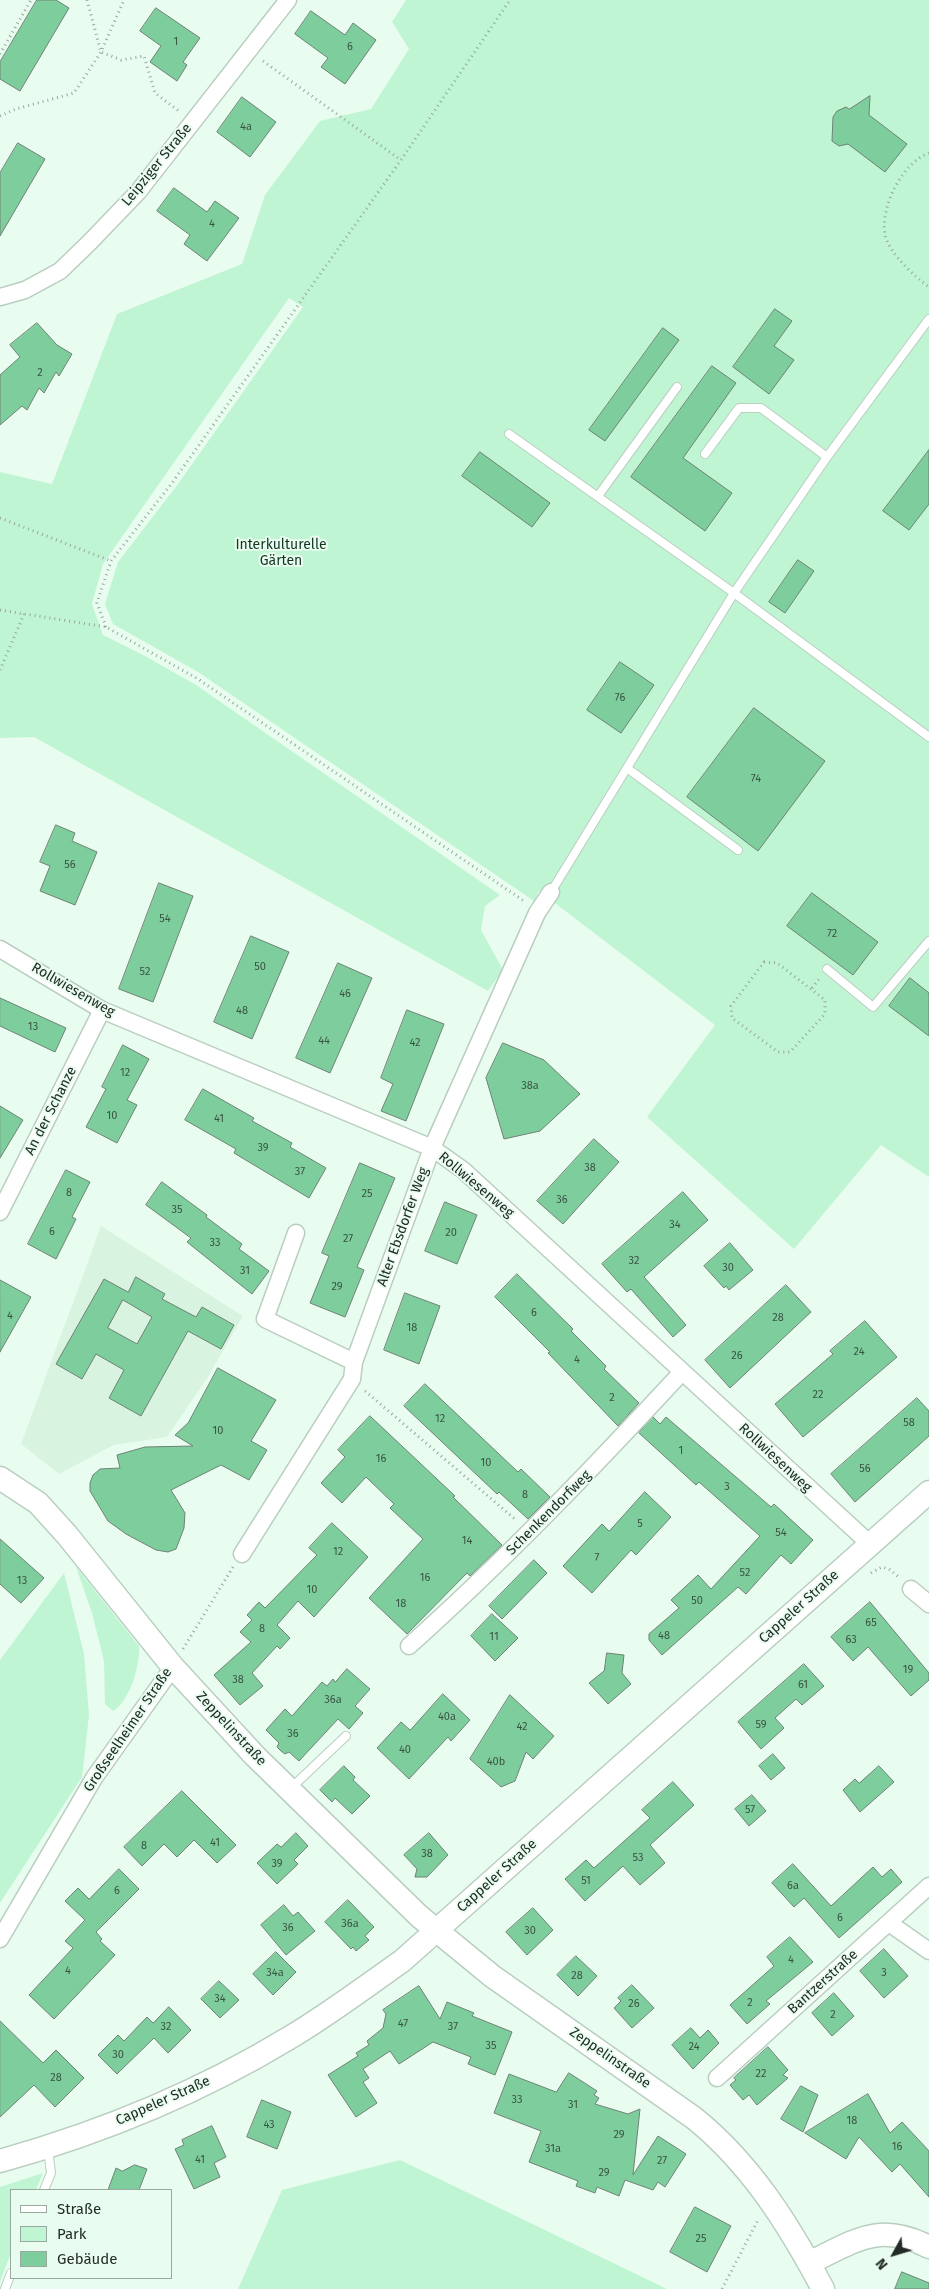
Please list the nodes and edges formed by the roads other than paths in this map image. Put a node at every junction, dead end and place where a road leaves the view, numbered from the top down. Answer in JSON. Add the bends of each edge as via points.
{"nodes":[{"id":1,"x":288,"y":0,"type":"edge"},
{"id":2,"x":0,"y":297,"type":"edge"},
{"id":3,"x":929,"y":320,"type":"edge"},
{"id":4,"x":677,"y":386,"type":"dead end"},
{"id":5,"x":509,"y":434,"type":"dead end"},
{"id":6,"x":705,"y":454,"type":"dead end"},
{"id":7,"x":827,"y":457,"type":"junction"},
{"id":8,"x":598,"y":496,"type":"junction"},
{"id":9,"x":734,"y":593,"type":"junction"},
{"id":10,"x":929,"y":737,"type":"edge"},
{"id":11,"x":628,"y":768,"type":"junction"},
{"id":12,"x":738,"y":850,"type":"dead end"},
{"id":13,"x":551,"y":892,"type":"joint"},
{"id":14,"x":929,"y":941,"type":"edge"},
{"id":15,"x":0,"y":950,"type":"edge"},
{"id":16,"x":827,"y":969,"type":"dead end"},
{"id":17,"x":102,"y":1010,"type":"junction"},
{"id":18,"x":432,"y":1148,"type":"junction"},
{"id":19,"x":0,"y":1212,"type":"edge"},
{"id":20,"x":296,"y":1233,"type":"dead end"},
{"id":21,"x":354,"y":1362,"type":"junction"},
{"id":22,"x":682,"y":1372,"type":"junction"},
{"id":23,"x":0,"y":1478,"type":"edge"},
{"id":24,"x":929,"y":1492,"type":"edge"},
{"id":25,"x":870,"y":1544,"type":"junction"},
{"id":26,"x":242,"y":1554,"type":"road end"},
{"id":27,"x":911,"y":1589,"type":"dead end"},
{"id":28,"x":929,"y":1604,"type":"edge"},
{"id":29,"x":409,"y":1646,"type":"dead end"},
{"id":30,"x":173,"y":1666,"type":"junction"},
{"id":31,"x":346,"y":1736,"type":"dead end"},
{"id":32,"x":289,"y":1790,"type":"junction"},
{"id":33,"x":929,"y":1886,"type":"edge"},
{"id":34,"x":890,"y":1923,"type":"junction"},
{"id":35,"x":437,"y":1930,"type":"junction"},
{"id":36,"x":1,"y":1936,"type":"edge"},
{"id":37,"x":929,"y":1950,"type":"edge"},
{"id":38,"x":717,"y":2078,"type":"dead end"},
{"id":39,"x":48,"y":2147,"type":"junction"},
{"id":40,"x":0,"y":2161,"type":"edge"},
{"id":41,"x":44,"y":2189,"type":"edge"},
{"id":42,"x":929,"y":2247,"type":"edge"},
{"id":43,"x":809,"y":2263,"type":"junction"},
{"id":44,"x":10,"y":2276,"type":"edge"},
{"id":45,"x":5,"y":2289,"type":"edge"},
{"id":46,"x":823,"y":2289,"type":"edge"}],
"edges":[{"from":1,"to":2,"type":"street","name":"Leipziger Straße","via":[[138,192],[60,270],[26,290]]},
{"from":3,"to":7,"type":"lane"},
{"from":4,"to":8,"type":"lane"},
{"from":5,"to":8,"type":"lane"},
{"from":6,"to":7,"type":"lane","via":[[739,408],[761,408]]},
{"from":7,"to":9,"type":"lane"},
{"from":8,"to":9,"type":"lane"},
{"from":9,"to":10,"type":"lane"},
{"from":9,"to":11,"type":"lane"},
{"from":11,"to":12,"type":"lane"},
{"from":11,"to":13,"type":"lane"},
{"from":13,"to":18,"type":"street","name":"Alter Ebsdorfer Weg","via":[[538,913]]},
{"from":14,"to":16,"type":"lane","via":[[873,1007]]},
{"from":15,"to":17,"type":"street","name":"Rollwiesenweg"},
{"from":17,"to":18,"type":"street","name":"Rollwiesenweg"},
{"from":17,"to":19,"type":"street","name":"An der Schanze"},
{"from":18,"to":21,"type":"street","name":"Alter Ebsdorfer Weg"},
{"from":18,"to":22,"type":"street","name":"Rollwiesenweg","via":[[463,1170]]},
{"from":20,"to":21,"type":"street","via":[[265,1319]]},
{"from":21,"to":26,"type":"street","name":"Alter Ebsdorfer Weg","via":[[352,1379]]},
{"from":22,"to":25,"type":"street","name":"Rollwiesenweg"},
{"from":22,"to":29,"type":"street","name":"Schenkendorfweg","via":[[588,1474],[470,1592]]},
{"from":23,"to":30,"type":"main road","name":"Großseelheimer Straße","via":[[38,1503]]},
{"from":24,"to":25,"type":"main road","name":"Cappeler Straße"},
{"from":25,"to":35,"type":"main road","name":"Cappeler Straße"},
{"from":27,"to":28,"type":"street"},
{"from":30,"to":32,"type":"main road","name":"Zeppelinstraße"},
{"from":30,"to":36,"type":"street","name":"Großseelheimer Straße","via":[[94,1778]]},
{"from":31,"to":32,"type":"lane"},
{"from":32,"to":35,"type":"main road","name":"Zeppelinstraße"},
{"from":33,"to":34,"type":"street","name":"Bantzerstraße"},
{"from":34,"to":37,"type":"street"},
{"from":34,"to":38,"type":"street","name":"Bantzerstraße"},
{"from":35,"to":39,"type":"main road","name":"Cappeler Straße","via":[[402,1961],[330,2012],[250,2060],[189,2091]]},
{"from":35,"to":43,"type":"main road","name":"Zeppelinstraße","via":[[492,1976],[700,2122],[739,2158]]},
{"from":39,"to":40,"type":"main road","name":"Cappeler Straße"},
{"from":39,"to":41,"type":"lane","via":[[51,2172]]},
{"from":42,"to":43,"type":"main road","via":[[899,2234],[881,2233]]},
{"from":43,"to":46,"type":"main road","name":"Zeppelinstraße"},
{"from":44,"to":45,"type":"lane"}]}
